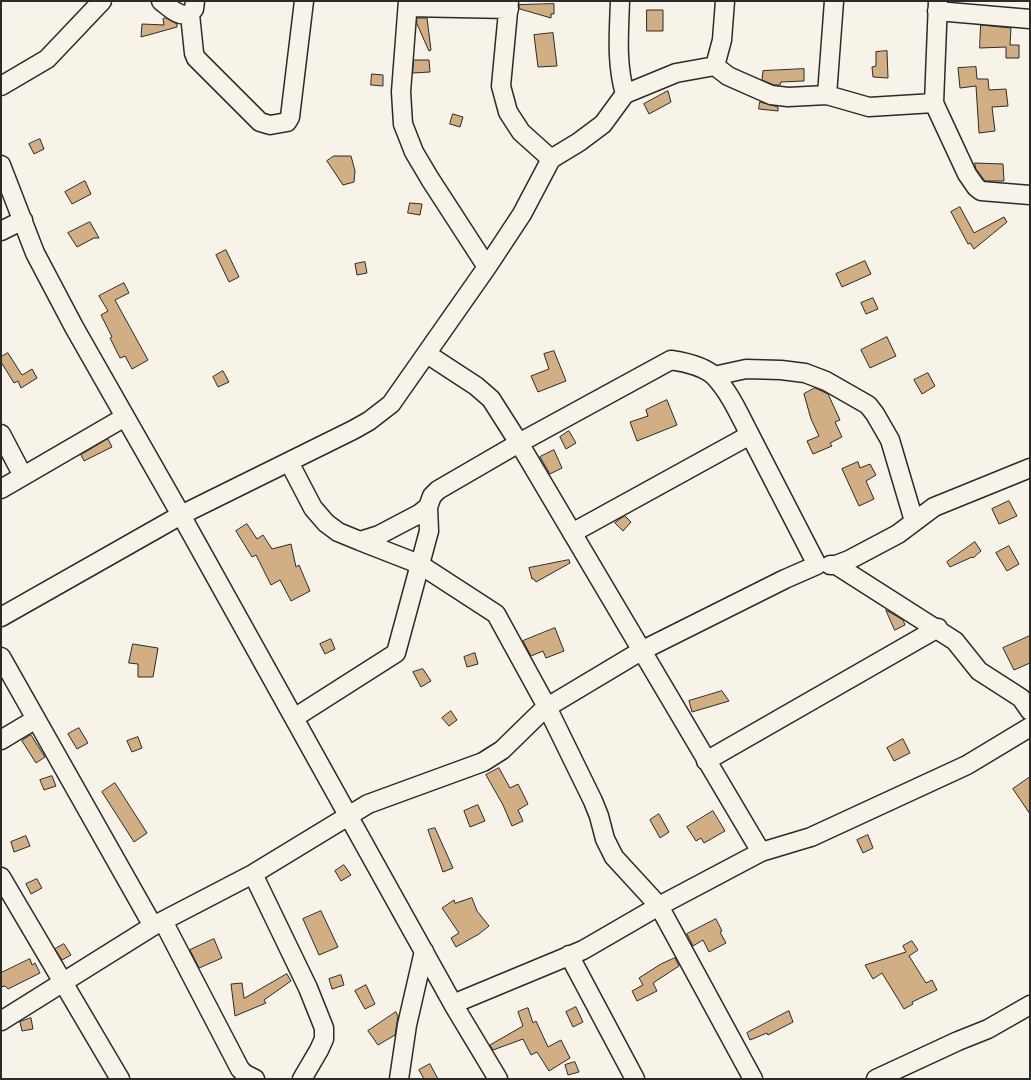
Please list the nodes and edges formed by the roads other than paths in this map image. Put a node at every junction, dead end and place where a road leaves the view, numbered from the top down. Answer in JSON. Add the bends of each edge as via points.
{"nodes":[{"id":1,"x":102,"y":1,"type":"edge"},
{"id":2,"x":161,"y":1,"type":"edge"},
{"id":3,"x":304,"y":1,"type":"edge"},
{"id":4,"x":620,"y":1,"type":"edge"},
{"id":5,"x":725,"y":1,"type":"edge"},
{"id":6,"x":834,"y":1,"type":"edge"},
{"id":7,"x":408,"y":4,"type":"edge"},
{"id":8,"x":509,"y":5,"type":"edge"},
{"id":9,"x":938,"y":6,"type":"edge"},
{"id":10,"x":192,"y":8,"type":"edge"},
{"id":11,"x":1030,"y":19,"type":"edge"},
{"id":12,"x":715,"y":66,"type":"junction"},
{"id":13,"x":1,"y":86,"type":"edge"},
{"id":14,"x":625,"y":94,"type":"junction"},
{"id":15,"x":826,"y":95,"type":"junction"},
{"id":16,"x":934,"y":103,"type":"junction"},
{"id":17,"x":552,"y":159,"type":"junction"},
{"id":18,"x":1,"y":165,"type":"edge"},
{"id":19,"x":1030,"y":194,"type":"edge"},
{"id":20,"x":22,"y":220,"type":"junction"},
{"id":21,"x":1,"y":231,"type":"edge"},
{"id":22,"x":487,"y":267,"type":"junction"},
{"id":23,"x":427,"y":354,"type":"junction"},
{"id":24,"x":714,"y":376,"type":"junction"},
{"id":25,"x":125,"y":417,"type":"junction"},
{"id":26,"x":1,"y":434,"type":"edge"},
{"id":27,"x":750,"y":435,"type":"junction"},
{"id":28,"x":518,"y":443,"type":"junction"},
{"id":29,"x":289,"y":462,"type":"junction"},
{"id":30,"x":1030,"y":468,"type":"edge"},
{"id":31,"x":23,"y":476,"type":"junction"},
{"id":32,"x":1,"y":489,"type":"edge"},
{"id":33,"x":428,"y":507,"type":"junction"},
{"id":34,"x":182,"y":515,"type":"junction"},
{"id":35,"x":914,"y":521,"type":"junction"},
{"id":36,"x":572,"y":533,"type":"junction"},
{"id":37,"x":360,"y":541,"type":"junction"},
{"id":38,"x":419,"y":564,"type":"junction"},
{"id":39,"x":816,"y":565,"type":"junction"},
{"id":40,"x":836,"y":565,"type":"junction"},
{"id":41,"x":1,"y":617,"type":"edge"},
{"id":42,"x":938,"y":628,"type":"junction"},
{"id":43,"x":641,"y":651,"type":"junction"},
{"id":44,"x":1,"y":657,"type":"edge"},
{"id":45,"x":547,"y":707,"type":"junction"},
{"id":46,"x":1030,"y":711,"type":"edge"},
{"id":47,"x":294,"y":718,"type":"junction"},
{"id":48,"x":36,"y":719,"type":"junction"},
{"id":49,"x":1030,"y":727,"type":"edge"},
{"id":50,"x":1,"y":740,"type":"edge"},
{"id":51,"x":706,"y":761,"type":"junction"},
{"id":52,"x":349,"y":816,"type":"junction"},
{"id":53,"x":761,"y":852,"type":"junction"},
{"id":54,"x":253,"y":874,"type":"junction"},
{"id":55,"x":3,"y":886,"type":"edge"},
{"id":56,"x":659,"y":906,"type":"junction"},
{"id":57,"x":158,"y":923,"type":"junction"},
{"id":58,"x":424,"y":951,"type":"junction"},
{"id":59,"x":570,"y":955,"type":"junction"},
{"id":60,"x":64,"y":982,"type":"junction"},
{"id":61,"x":453,"y":1004,"type":"junction"},
{"id":62,"x":1030,"y":1005,"type":"edge"},
{"id":63,"x":1,"y":1020,"type":"edge"},
{"id":64,"x":116,"y":1078,"type":"edge"},
{"id":65,"x":255,"y":1079,"type":"edge"},
{"id":66,"x":302,"y":1079,"type":"edge"},
{"id":67,"x":400,"y":1079,"type":"edge"},
{"id":68,"x":498,"y":1079,"type":"edge"},
{"id":69,"x":635,"y":1079,"type":"edge"},
{"id":70,"x":753,"y":1079,"type":"edge"},
{"id":71,"x":876,"y":1079,"type":"edge"}],
"edges":[{"from":1,"to":13,"type":"street","via":[[47,59]]},
{"from":2,"to":10,"type":"street","via":[[184,16]]},
{"from":3,"to":10,"type":"street","via":[[290,116],[287,122],[270,125],[260,122],[196,58]]},
{"from":4,"to":14,"type":"street","via":[[618,57]]},
{"from":5,"to":12,"type":"street","via":[[722,40]]},
{"from":6,"to":15,"type":"street"},
{"from":7,"to":8,"type":"street"},
{"from":7,"to":22,"type":"street","via":[[401,92],[403,124],[430,180]]},
{"from":8,"to":17,"type":"street","via":[[501,86],[508,112],[521,132]]},
{"from":9,"to":11,"type":"street"},
{"from":9,"to":16,"type":"street"},
{"from":12,"to":14,"type":"street","via":[[676,73]]},
{"from":12,"to":15,"type":"street","via":[[728,76],[771,95],[788,98]]},
{"from":14,"to":17,"type":"street","via":[[603,124]]},
{"from":15,"to":16,"type":"street","via":[[869,107]]},
{"from":16,"to":19,"type":"street","via":[[976,188]]},
{"from":17,"to":22,"type":"street","via":[[522,214]]},
{"from":18,"to":20,"type":"street"},
{"from":20,"to":21,"type":"street"},
{"from":20,"to":25,"type":"street","via":[[35,253]]},
{"from":22,"to":23,"type":"street"},
{"from":23,"to":28,"type":"street","via":[[476,386],[491,400]]},
{"from":23,"to":29,"type":"street","via":[[384,410],[353,430]]},
{"from":24,"to":27,"type":"street"},
{"from":24,"to":28,"type":"street","via":[[706,370],[671,360]]},
{"from":24,"to":35,"type":"street","via":[[746,368],[805,373],[868,405],[890,440]]},
{"from":25,"to":31,"type":"street"},
{"from":25,"to":34,"type":"street"},
{"from":26,"to":31,"type":"street"},
{"from":27,"to":36,"type":"street"},
{"from":27,"to":39,"type":"street"},
{"from":28,"to":33,"type":"street","via":[[438,490]]},
{"from":28,"to":36,"type":"street"},
{"from":29,"to":34,"type":"street"},
{"from":29,"to":37,"type":"street","via":[[313,508],[326,524]]},
{"from":30,"to":35,"type":"street","via":[[934,507]]},
{"from":31,"to":32,"type":"street"},
{"from":33,"to":37,"type":"street","via":[[411,519]]},
{"from":33,"to":38,"type":"street","via":[[429,531]]},
{"from":34,"to":41,"type":"street"},
{"from":34,"to":47,"type":"street"},
{"from":35,"to":40,"type":"street","via":[[898,534]]},
{"from":36,"to":43,"type":"street"},
{"from":37,"to":38,"type":"street"},
{"from":38,"to":45,"type":"street","via":[[496,614]]},
{"from":38,"to":47,"type":"street","via":[[396,653]]},
{"from":39,"to":40,"type":"street"},
{"from":39,"to":43,"type":"street"},
{"from":40,"to":42,"type":"street"},
{"from":42,"to":46,"type":"street","via":[[955,641],[979,671],[1021,698]]},
{"from":42,"to":51,"type":"street"},
{"from":43,"to":45,"type":"street"},
{"from":43,"to":51,"type":"street"},
{"from":44,"to":48,"type":"street"},
{"from":45,"to":52,"type":"street","via":[[502,750],[482,762],[368,804]]},
{"from":45,"to":56,"type":"street","via":[[594,801],[614,857]]},
{"from":47,"to":52,"type":"street"},
{"from":48,"to":50,"type":"street"},
{"from":48,"to":57,"type":"street"},
{"from":49,"to":53,"type":"street","via":[[967,765],[869,812],[811,837]]},
{"from":51,"to":53,"type":"street"},
{"from":52,"to":54,"type":"street"},
{"from":52,"to":58,"type":"street"},
{"from":53,"to":56,"type":"street"},
{"from":54,"to":57,"type":"street"},
{"from":54,"to":66,"type":"street","via":[[324,1028],[324,1039]]},
{"from":55,"to":60,"type":"street"},
{"from":56,"to":59,"type":"street"},
{"from":56,"to":70,"type":"street"},
{"from":57,"to":60,"type":"street"},
{"from":57,"to":65,"type":"street","via":[[240,1069]]},
{"from":58,"to":61,"type":"street"},
{"from":58,"to":67,"type":"street","via":[[407,1025]]},
{"from":59,"to":61,"type":"street"},
{"from":59,"to":69,"type":"street"},
{"from":60,"to":63,"type":"street"},
{"from":60,"to":64,"type":"street"},
{"from":61,"to":68,"type":"street"},
{"from":62,"to":71,"type":"street","via":[[988,1029]]}]}
